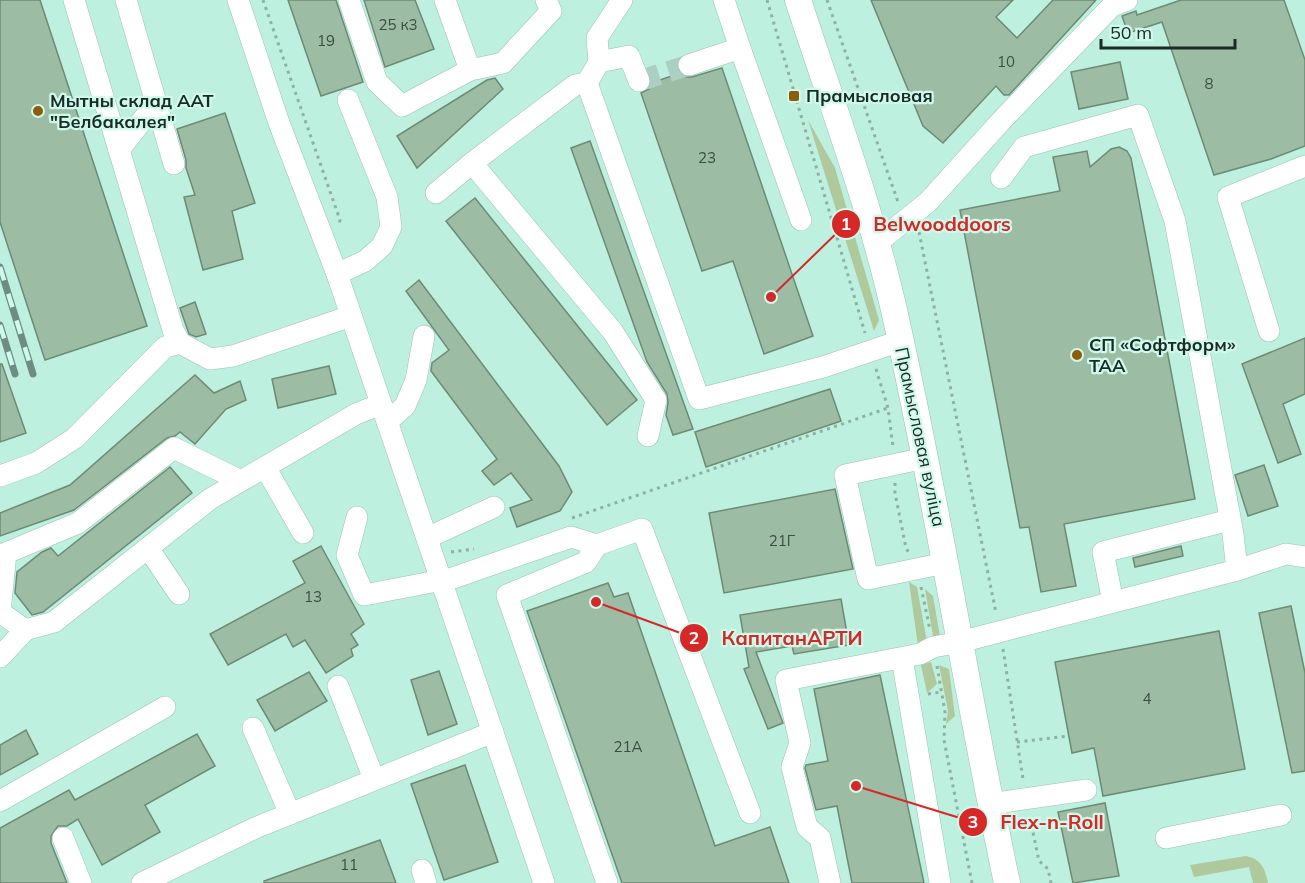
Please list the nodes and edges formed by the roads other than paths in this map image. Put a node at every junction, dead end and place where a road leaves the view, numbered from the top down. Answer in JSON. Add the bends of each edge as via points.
{"nodes":[{"id":1,"x":74,"y":0,"type":"edge"},
{"id":2,"x":126,"y":0,"type":"edge"},
{"id":3,"x":238,"y":0,"type":"edge"},
{"id":4,"x":349,"y":0,"type":"edge"},
{"id":5,"x":445,"y":0,"type":"edge"},
{"id":6,"x":546,"y":0,"type":"edge"},
{"id":7,"x":622,"y":0,"type":"edge"},
{"id":8,"x":724,"y":0,"type":"edge"},
{"id":9,"x":798,"y":0,"type":"edge"},
{"id":10,"x":1127,"y":0,"type":"edge"},
{"id":11,"x":740,"y":48,"type":"junction"},
{"id":12,"x":599,"y":62,"type":"junction"},
{"id":13,"x":689,"y":65,"type":"tunnel mouth"},
{"id":14,"x":470,"y":70,"type":"junction"},
{"id":15,"x":639,"y":81,"type":"dead end"},
{"id":16,"x":587,"y":84,"type":"junction"},
{"id":17,"x":348,"y":100,"type":"dead end"},
{"id":18,"x":156,"y":103,"type":"junction"},
{"id":19,"x":119,"y":150,"type":"junction"},
{"id":20,"x":472,"y":163,"type":"junction"},
{"id":21,"x":174,"y":164,"type":"dead end"},
{"id":22,"x":1305,"y":166,"type":"edge"},
{"id":23,"x":1001,"y":178,"type":"dead end"},
{"id":24,"x":436,"y":193,"type":"dead end"},
{"id":25,"x":801,"y":220,"type":"dead end"},
{"id":26,"x":877,"y":243,"type":"junction"},
{"id":27,"x":337,"y":274,"type":"junction"},
{"id":28,"x":351,"y":316,"type":"junction"},
{"id":29,"x":1269,"y":331,"type":"dead end"},
{"id":30,"x":424,"y":336,"type":"dead end"},
{"id":31,"x":900,"y":341,"type":"junction"},
{"id":32,"x":180,"y":343,"type":"junction"},
{"id":33,"x":384,"y":413,"type":"junction"},
{"id":34,"x":648,"y":436,"type":"dead end"},
{"id":35,"x":926,"y":458,"type":"junction"},
{"id":36,"x":265,"y":467,"type":"junction"},
{"id":37,"x":0,"y":476,"type":"edge"},
{"id":38,"x":241,"y":481,"type":"junction"},
{"id":39,"x":494,"y":507,"type":"dead end"},
{"id":40,"x":357,"y":517,"type":"dead end"},
{"id":41,"x":1230,"y":520,"type":"junction"},
{"id":42,"x":303,"y":533,"type":"dead end"},
{"id":43,"x":429,"y":545,"type":"junction"},
{"id":44,"x":597,"y":545,"type":"junction"},
{"id":45,"x":148,"y":548,"type":"junction"},
{"id":46,"x":1305,"y":556,"type":"edge"},
{"id":47,"x":945,"y":563,"type":"junction"},
{"id":48,"x":1237,"y":570,"type":"junction"},
{"id":49,"x":442,"y":581,"type":"junction"},
{"id":50,"x":179,"y":594,"type":"dead end"},
{"id":51,"x":1113,"y":602,"type":"junction"},
{"id":52,"x":25,"y":630,"type":"junction"},
{"id":53,"x":960,"y":642,"type":"junction"},
{"id":54,"x":0,"y":657,"type":"edge"},
{"id":55,"x":902,"y":658,"type":"junction"},
{"id":56,"x":338,"y":686,"type":"dead end"},
{"id":57,"x":165,"y":707,"type":"dead end"},
{"id":58,"x":254,"y":728,"type":"dead end"},
{"id":59,"x":493,"y":732,"type":"junction"},
{"id":60,"x":374,"y":779,"type":"junction"},
{"id":61,"x":1086,"y":790,"type":"dead end"},
{"id":62,"x":0,"y":801,"type":"edge"},
{"id":63,"x":990,"y":804,"type":"junction"},
{"id":64,"x":750,"y":813,"type":"dead end"},
{"id":65,"x":290,"y":814,"type":"junction"},
{"id":66,"x":1281,"y":815,"type":"dead end"},
{"id":67,"x":63,"y":838,"type":"dead end"},
{"id":68,"x":1166,"y":838,"type":"dead end"},
{"id":69,"x":81,"y":883,"type":"edge"},
{"id":70,"x":142,"y":883,"type":"edge"},
{"id":71,"x":544,"y":883,"type":"edge"},
{"id":72,"x":607,"y":883,"type":"edge"},
{"id":73,"x":830,"y":883,"type":"edge"},
{"id":74,"x":940,"y":883,"type":"edge"},
{"id":75,"x":1007,"y":883,"type":"edge"}],
"edges":[{"from":1,"to":19,"type":"lane"},
{"from":2,"to":18,"type":"lane"},
{"from":3,"to":27,"type":"lane","via":[[279,123]]},
{"from":4,"to":14,"type":"lane","via":[[377,82],[402,106]]},
{"from":5,"to":14,"type":"lane"},
{"from":6,"to":14,"type":"lane","via":[[551,11],[503,63]]},
{"from":7,"to":12,"type":"lane","via":[[597,38]]},
{"from":8,"to":11,"type":"lane"},
{"from":9,"to":26,"type":"main road","name":"Прамысловая вуліца"},
{"from":10,"to":26,"type":"lane","via":[[1112,6],[928,202]]},
{"from":11,"to":13,"type":"lane"},
{"from":11,"to":25,"type":"lane"},
{"from":12,"to":15,"type":"lane","via":[[629,56]]},
{"from":12,"to":16,"type":"lane"},
{"from":16,"to":20,"type":"lane","via":[[575,85]]},
{"from":16,"to":31,"type":"lane","via":[[699,399],[823,367]]},
{"from":17,"to":27,"type":"lane","via":[[387,197],[391,227],[382,246],[365,261]]},
{"from":18,"to":19,"type":"lane"},
{"from":18,"to":21,"type":"lane"},
{"from":19,"to":32,"type":"lane"},
{"from":20,"to":24,"type":"lane"},
{"from":20,"to":34,"type":"lane","via":[[619,342],[656,400]]},
{"from":22,"to":29,"type":"lane","via":[[1228,197]]},
{"from":23,"to":41,"type":"lane","via":[[1024,147],[1138,115],[1175,221]]},
{"from":26,"to":31,"type":"main road","name":"Прамысловая вуліца"},
{"from":27,"to":28,"type":"lane"},
{"from":28,"to":32,"type":"lane","via":[[233,356],[210,359]]},
{"from":28,"to":33,"type":"lane"},
{"from":30,"to":33,"type":"lane","via":[[416,380],[405,406]]},
{"from":31,"to":35,"type":"main road","name":"Прамысловая вуліца"},
{"from":32,"to":37,"type":"lane","via":[[165,347],[75,438],[36,463]]},
{"from":33,"to":36,"type":"lane","via":[[356,414]]},
{"from":33,"to":43,"type":"lane"},
{"from":35,"to":47,"type":"main road","name":"Прамысловая вуліца"},
{"from":35,"to":47,"type":"lane","via":[[845,475],[868,579]]},
{"from":36,"to":38,"type":"lane"},
{"from":36,"to":42,"type":"lane"},
{"from":38,"to":45,"type":"lane","via":[[210,499]]},
{"from":38,"to":52,"type":"lane","via":[[174,448],[78,524],[6,553],[0,612]]},
{"from":39,"to":43,"type":"lane"},
{"from":40,"to":49,"type":"lane","via":[[347,555],[364,596]]},
{"from":41,"to":48,"type":"lane"},
{"from":41,"to":51,"type":"lane","via":[[1103,552]]},
{"from":43,"to":49,"type":"lane"},
{"from":44,"to":49,"type":"lane","via":[[572,537]]},
{"from":44,"to":64,"type":"lane","via":[[642,529]]},
{"from":44,"to":72,"type":"lane","via":[[586,562],[507,595]]},
{"from":45,"to":50,"type":"lane"},
{"from":45,"to":52,"type":"lane","via":[[54,622]]},
{"from":46,"to":48,"type":"lane","via":[[1286,554]]},
{"from":47,"to":53,"type":"main road","name":"Прамысловая вуліца"},
{"from":48,"to":51,"type":"lane"},
{"from":49,"to":59,"type":"lane"},
{"from":51,"to":53,"type":"lane"},
{"from":52,"to":54,"type":"lane"},
{"from":53,"to":55,"type":"lane"},
{"from":53,"to":63,"type":"main road","name":"Прамысловая вуліца"},
{"from":55,"to":73,"type":"lane","via":[[786,680],[800,743],[792,767],[807,827],[820,838]]},
{"from":55,"to":74,"type":"lane"},
{"from":56,"to":60,"type":"lane"},
{"from":57,"to":62,"type":"lane"},
{"from":58,"to":65,"type":"lane"},
{"from":59,"to":60,"type":"lane"},
{"from":59,"to":71,"type":"lane"},
{"from":60,"to":65,"type":"lane"},
{"from":61,"to":63,"type":"lane"},
{"from":63,"to":75,"type":"main road","name":"Прамысловая вуліца"},
{"from":65,"to":70,"type":"lane"},
{"from":66,"to":68,"type":"lane"},
{"from":67,"to":69,"type":"lane"}]}
